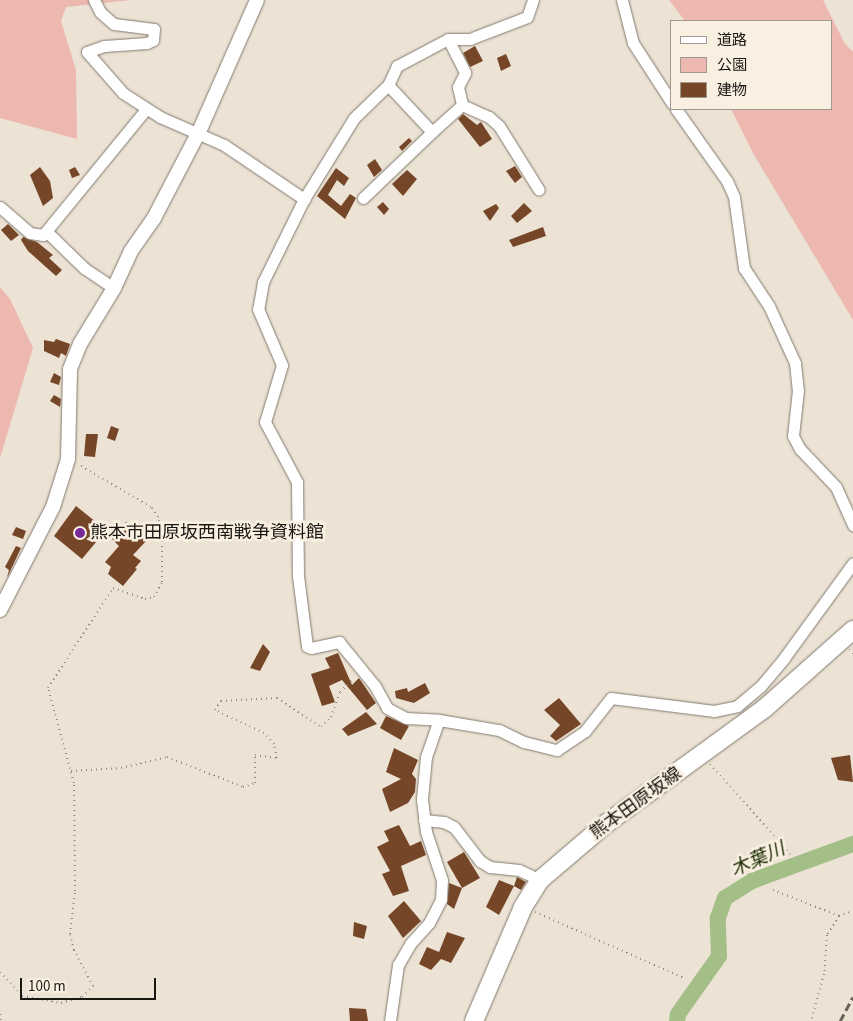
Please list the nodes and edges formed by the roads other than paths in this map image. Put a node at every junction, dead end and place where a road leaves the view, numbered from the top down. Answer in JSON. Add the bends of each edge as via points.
{"nodes":[{"id":1,"x":94,"y":0,"type":"edge"},
{"id":2,"x":257,"y":0,"type":"edge"},
{"id":3,"x":533,"y":0,"type":"edge"},
{"id":4,"x":622,"y":0,"type":"edge"},
{"id":5,"x":448,"y":39,"type":"junction"},
{"id":6,"x":388,"y":85,"type":"junction"},
{"id":7,"x":670,"y":101,"type":"edge"},
{"id":8,"x":462,"y":105,"type":"junction"},
{"id":9,"x":146,"y":109,"type":"junction"},
{"id":10,"x":677,"y":110,"type":"edge"},
{"id":11,"x":432,"y":132,"type":"junction"},
{"id":12,"x":198,"y":134,"type":"junction"},
{"id":13,"x":539,"y":190,"type":"dead end"},
{"id":14,"x":363,"y":198,"type":"dead end"},
{"id":15,"x":304,"y":199,"type":"junction"},
{"id":16,"x":0,"y":207,"type":"edge"},
{"id":17,"x":47,"y":232,"type":"junction"},
{"id":18,"x":114,"y":288,"type":"junction"},
{"id":19,"x":853,"y":525,"type":"edge"},
{"id":20,"x":853,"y":563,"type":"edge"},
{"id":21,"x":0,"y":610,"type":"edge"},
{"id":22,"x":853,"y":630,"type":"edge"},
{"id":23,"x":439,"y":720,"type":"junction"},
{"id":24,"x":424,"y":820,"type":"junction"},
{"id":25,"x":540,"y":880,"type":"junction"},
{"id":26,"x":390,"y":1021,"type":"edge"},
{"id":27,"x":474,"y":1021,"type":"edge"}],
"edges":[{"from":1,"to":9,"type":"street","via":[[100,12],[114,24],[154,29],[153,40],[147,43],[104,46],[87,52],[123,93]]},
{"from":2,"to":12,"type":"street"},
{"from":3,"to":5,"type":"street","via":[[526,17],[470,39]]},
{"from":4,"to":7,"type":"street","via":[[633,43]]},
{"from":5,"to":6,"type":"street","via":[[397,66]]},
{"from":5,"to":8,"type":"street","via":[[465,73],[458,87]]},
{"from":6,"to":11,"type":"street"},
{"from":6,"to":15,"type":"street","via":[[354,118]]},
{"from":8,"to":11,"type":"street"},
{"from":8,"to":13,"type":"street","via":[[489,117],[499,126]]},
{"from":9,"to":12,"type":"street"},
{"from":9,"to":17,"type":"street"},
{"from":10,"to":19,"type":"street","via":[[727,181],[734,197],[744,268],[769,306],[795,363],[798,390],[793,436],[800,449],[836,488]]},
{"from":11,"to":14,"type":"street"},
{"from":12,"to":15,"type":"street","via":[[224,145]]},
{"from":12,"to":18,"type":"street","via":[[154,218],[131,251]]},
{"from":15,"to":23,"type":"street","via":[[263,282],[258,309],[282,365],[265,422],[297,482],[298,576],[307,646],[339,642],[363,669],[387,708],[406,718]]},
{"from":16,"to":17,"type":"street","via":[[33,234]]},
{"from":17,"to":18,"type":"street","via":[[84,268]]},
{"from":18,"to":21,"type":"street","via":[[94,319],[70,369],[68,459],[53,507]]},
{"from":20,"to":23,"type":"street","via":[[810,627],[760,687],[737,706],[714,710],[611,698],[585,731],[557,750],[524,742],[499,730]]},
{"from":22,"to":25,"type":"main road","name":"熊本田原坂線","via":[[765,708],[608,823]]},
{"from":23,"to":24,"type":"street","via":[[426,757],[422,799]]},
{"from":24,"to":25,"type":"street","via":[[444,822],[454,828],[480,861],[490,867],[519,870]]},
{"from":24,"to":26,"type":"street","via":[[442,880],[441,899],[429,923],[410,944],[398,965]]},
{"from":25,"to":27,"type":"main road","name":"熊本田原坂線","via":[[524,907]]}]}
